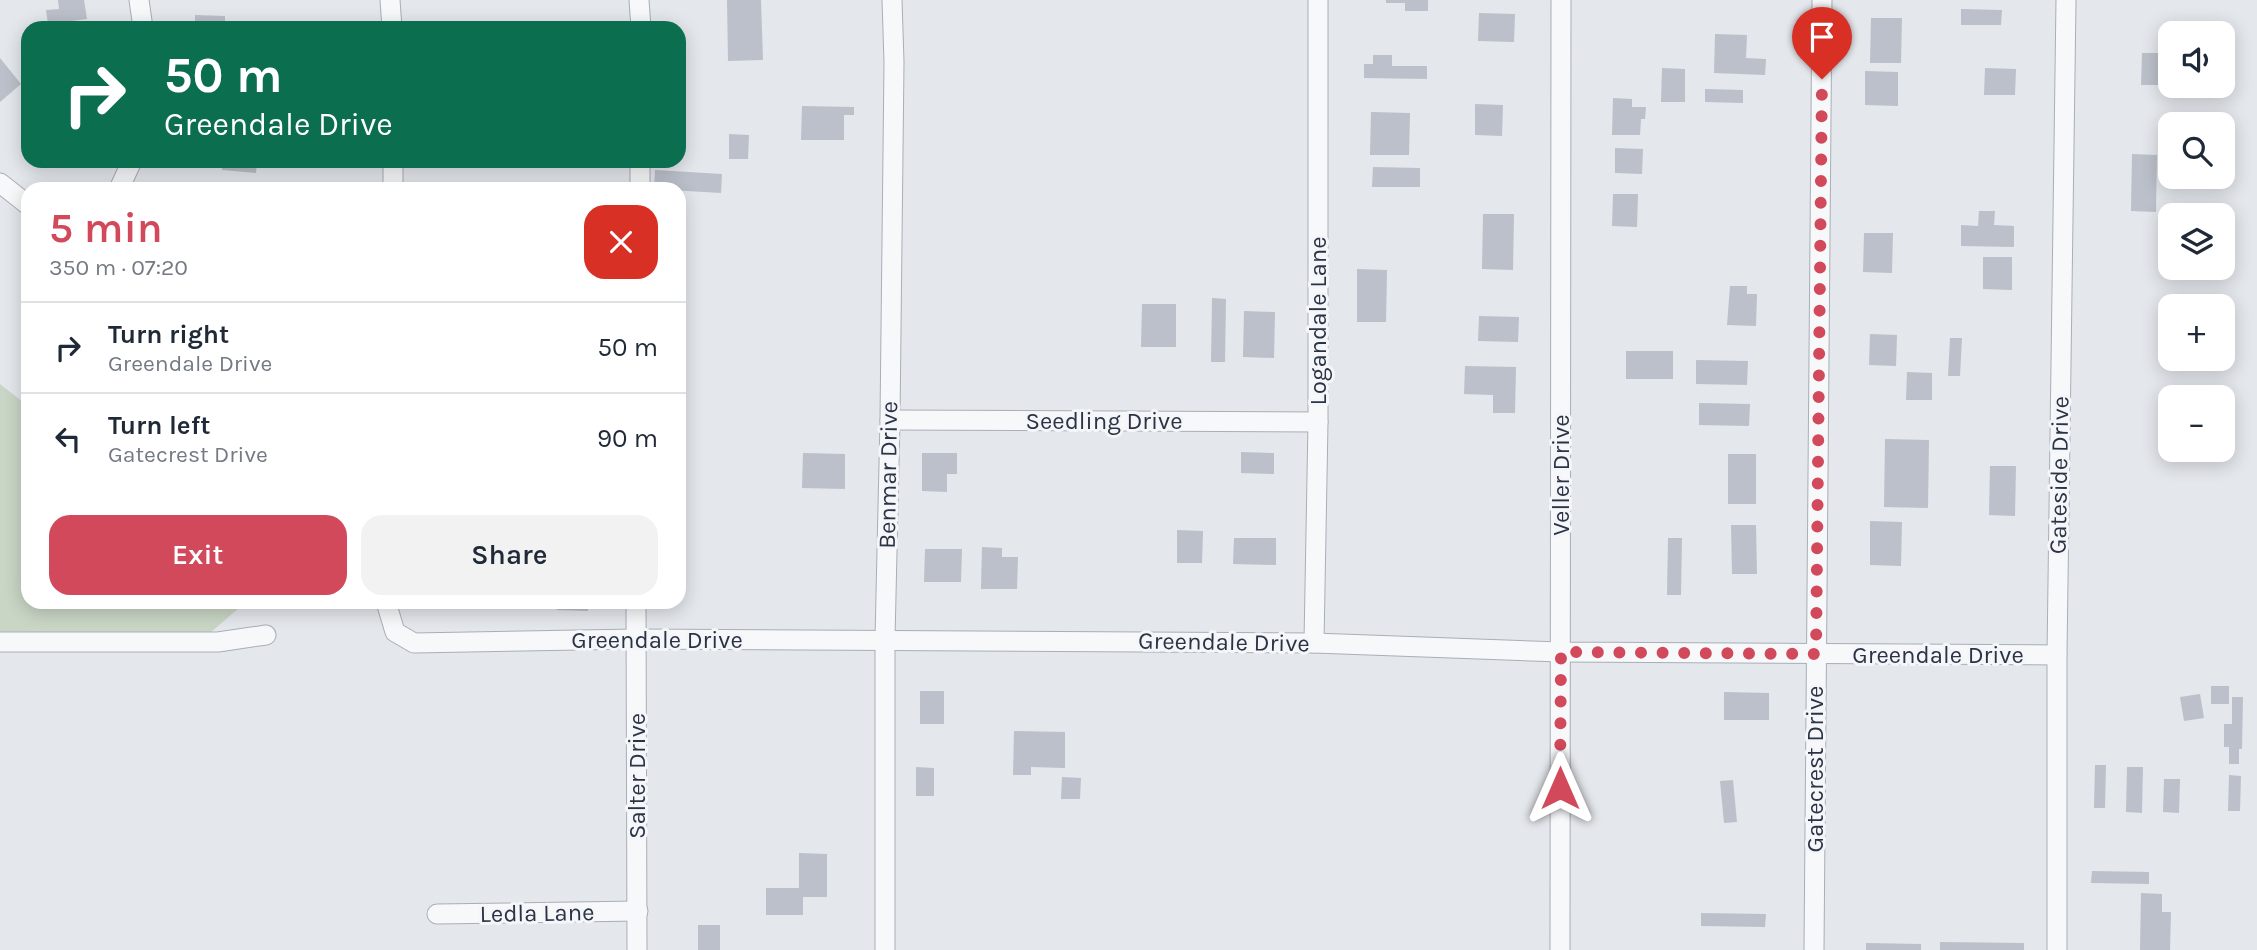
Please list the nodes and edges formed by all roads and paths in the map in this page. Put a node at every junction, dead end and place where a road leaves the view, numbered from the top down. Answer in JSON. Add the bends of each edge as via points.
{"nodes":[{"id":1,"x":139,"y":0,"type":"edge"},
{"id":2,"x":390,"y":0,"type":"edge"},
{"id":3,"x":639,"y":0,"type":"edge"},
{"id":4,"x":892,"y":0,"type":"edge"},
{"id":5,"x":1318,"y":0,"type":"edge"},
{"id":6,"x":1561,"y":0,"type":"edge"},
{"id":7,"x":1822,"y":0,"type":"edge"},
{"id":8,"x":2066,"y":0,"type":"edge"},
{"id":9,"x":142,"y":21,"type":"edge"},
{"id":10,"x":392,"y":21,"type":"edge"},
{"id":11,"x":640,"y":21,"type":"edge"},
{"id":12,"x":0,"y":183,"type":"edge"},
{"id":13,"x":21,"y":200,"type":"edge"},
{"id":14,"x":890,"y":420,"type":"junction"},
{"id":15,"x":1318,"y":422,"type":"junction"},
{"id":16,"x":389,"y":609,"type":"edge"},
{"id":17,"x":636,"y":609,"type":"edge"},
{"id":18,"x":266,"y":635,"type":"dead end"},
{"id":19,"x":636,"y":639,"type":"junction"},
{"id":20,"x":885,"y":639,"type":"junction"},
{"id":21,"x":0,"y":642,"type":"edge"},
{"id":22,"x":1314,"y":643,"type":"junction"},
{"id":23,"x":1561,"y":652,"type":"junction"},
{"id":24,"x":1816,"y":654,"type":"junction"},
{"id":25,"x":2057,"y":655,"type":"junction"},
{"id":26,"x":638,"y":911,"type":"junction"},
{"id":27,"x":437,"y":914,"type":"dead end"},
{"id":28,"x":637,"y":950,"type":"edge"},
{"id":29,"x":885,"y":950,"type":"edge"},
{"id":30,"x":1560,"y":950,"type":"edge"},
{"id":31,"x":1814,"y":950,"type":"edge"},
{"id":32,"x":2057,"y":950,"type":"edge"}],
"edges":[{"from":1,"to":9,"type":"street"},
{"from":2,"to":10,"type":"street"},
{"from":3,"to":11,"type":"street"},
{"from":4,"to":14,"type":"street","name":"Benmar Drive"},
{"from":5,"to":15,"type":"street","name":"Logandale Lane"},
{"from":6,"to":23,"type":"street","name":"Veller Drive"},
{"from":7,"to":24,"type":"street","name":"Gatecrest Drive"},
{"from":8,"to":25,"type":"street","name":"Gateside Drive"},
{"from":12,"to":13,"type":"street"},
{"from":14,"to":15,"type":"street","name":"Seedling Drive"},
{"from":14,"to":20,"type":"street","name":"Benmar Drive"},
{"from":15,"to":22,"type":"street","name":"Logandale Lane"},
{"from":16,"to":19,"type":"street","name":"Greendale Drive","via":[[395,632],[414,643]]},
{"from":17,"to":19,"type":"street","name":"Salter Drive"},
{"from":18,"to":21,"type":"street","via":[[218,642]]},
{"from":19,"to":20,"type":"street","name":"Greendale Drive"},
{"from":19,"to":26,"type":"street","name":"Salter Drive"},
{"from":20,"to":22,"type":"street","name":"Greendale Drive"},
{"from":20,"to":29,"type":"street","name":"Benmar Drive"},
{"from":22,"to":23,"type":"street","name":"Greendale Drive"},
{"from":23,"to":24,"type":"street","name":"Greendale Drive"},
{"from":23,"to":30,"type":"street","name":"Veller Drive"},
{"from":24,"to":25,"type":"street","name":"Greendale Drive"},
{"from":24,"to":31,"type":"street","name":"Gatecrest Drive"},
{"from":25,"to":32,"type":"street","name":"Gateside Drive"},
{"from":26,"to":27,"type":"street","name":"Ledla Lane"},
{"from":26,"to":28,"type":"street","name":"Salter Drive"}]}
